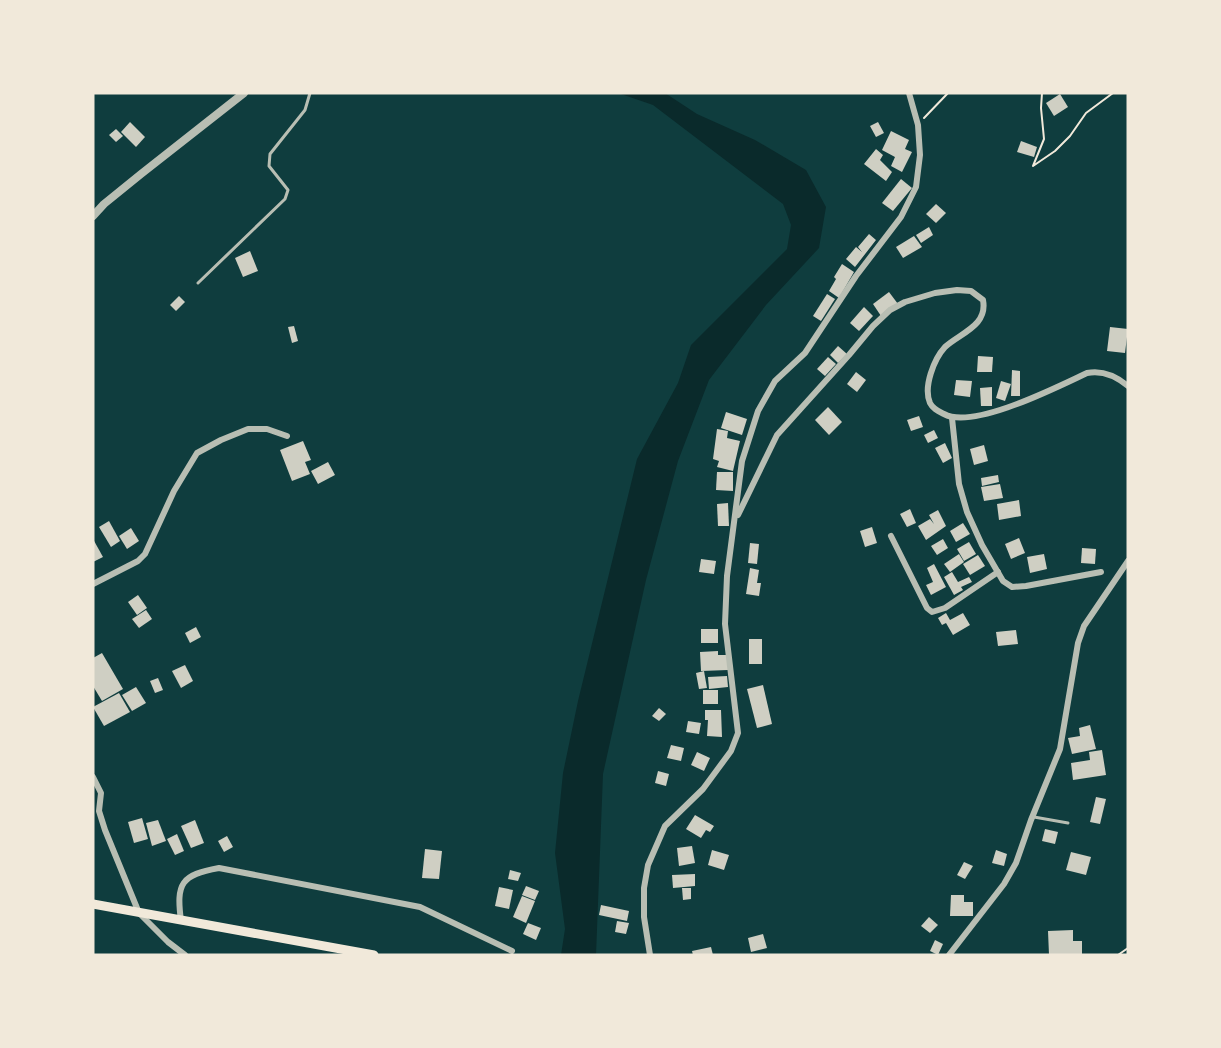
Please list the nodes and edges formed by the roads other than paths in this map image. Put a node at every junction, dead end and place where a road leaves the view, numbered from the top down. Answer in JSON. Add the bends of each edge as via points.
{"nodes":[{"id":1,"x":244,"y":93,"type":"edge"},
{"id":2,"x":310,"y":93,"type":"edge"},
{"id":3,"x":909,"y":93,"type":"edge"},
{"id":4,"x":93,"y":216,"type":"edge"},
{"id":5,"x":198,"y":283,"type":"dead end"},
{"id":6,"x":1128,"y":386,"type":"edge"},
{"id":7,"x":951,"y":418,"type":"junction"},
{"id":8,"x":287,"y":436,"type":"dead end"},
{"id":9,"x":736,"y":521,"type":"junction"},
{"id":10,"x":891,"y":536,"type":"dead end"},
{"id":11,"x":1128,"y":561,"type":"edge"},
{"id":12,"x":998,"y":572,"type":"junction"},
{"id":13,"x":1101,"y":572,"type":"dead end"},
{"id":14,"x":93,"y":584,"type":"edge"},
{"id":15,"x":93,"y":777,"type":"edge"},
{"id":16,"x":1032,"y":817,"type":"junction"},
{"id":17,"x":1068,"y":823,"type":"dead end"},
{"id":18,"x":93,"y":904,"type":"edge"},
{"id":19,"x":139,"y":913,"type":"junction"},
{"id":20,"x":181,"y":921,"type":"junction"},
{"id":21,"x":512,"y":951,"type":"dead end"},
{"id":22,"x":185,"y":955,"type":"edge"},
{"id":23,"x":374,"y":955,"type":"edge"},
{"id":24,"x":650,"y":955,"type":"edge"},
{"id":25,"x":949,"y":955,"type":"edge"}],
"edges":[{"from":1,"to":4,"type":"street"},
{"from":2,"to":5,"type":"lane","via":[[305,110],[270,154],[269,166],[288,190],[285,199]]},
{"from":3,"to":9,"type":"street","via":[[918,125],[916,187],[901,217],[805,353],[775,381],[758,411],[742,460]]},
{"from":6,"to":7,"type":"street","via":[[1119,378],[1097,371],[1010,407]]},
{"from":7,"to":9,"type":"street","via":[[934,409],[928,386],[945,347],[982,316],[983,300],[971,291],[935,293],[905,302],[873,326],[777,435]]},
{"from":7,"to":12,"type":"street","via":[[959,484],[967,512]]},
{"from":8,"to":14,"type":"street","via":[[248,429],[197,453],[174,491],[145,554]]},
{"from":9,"to":24,"type":"street","via":[[727,576],[725,624],[738,733],[731,751],[703,789],[664,826],[648,865],[644,916]]},
{"from":10,"to":12,"type":"street","via":[[932,612],[945,608]]},
{"from":11,"to":16,"type":"street","via":[[1084,626],[1060,749]]},
{"from":12,"to":13,"type":"street","via":[[1012,587]]},
{"from":15,"to":19,"type":"street","via":[[100,793],[99,811],[105,830]]},
{"from":16,"to":17,"type":"lane"},
{"from":16,"to":25,"type":"street","via":[[1005,884]]},
{"from":18,"to":19,"type":"main road"},
{"from":19,"to":20,"type":"main road"},
{"from":19,"to":22,"type":"street"},
{"from":20,"to":21,"type":"street","via":[[177,897],[184,882],[198,872],[219,868],[420,907]]},
{"from":20,"to":23,"type":"main road"}]}
